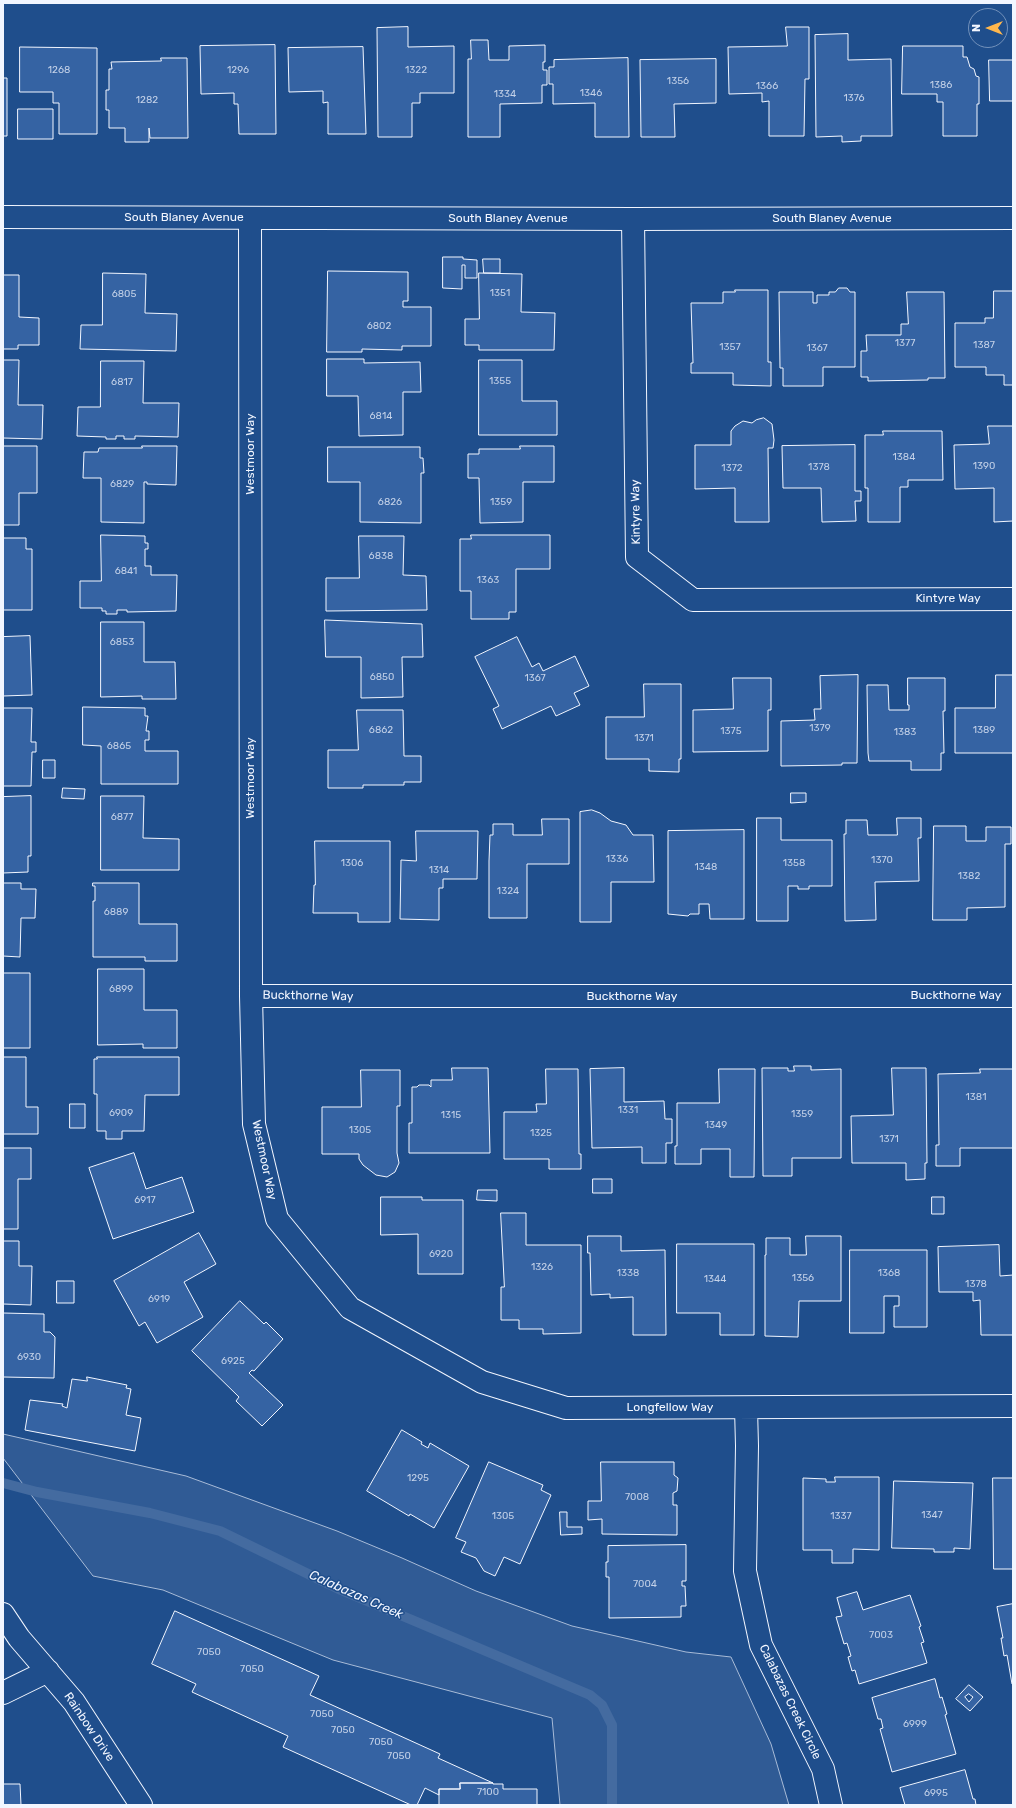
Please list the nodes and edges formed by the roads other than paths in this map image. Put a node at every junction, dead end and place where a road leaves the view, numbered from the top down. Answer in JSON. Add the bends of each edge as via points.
{"nodes":[{"id":1,"x":3,"y":217,"type":"edge"},
{"id":2,"x":250,"y":218,"type":"junction"},
{"id":3,"x":1013,"y":218,"type":"edge"},
{"id":4,"x":633,"y":219,"type":"junction"},
{"id":5,"x":1013,"y":599,"type":"edge"},
{"id":6,"x":251,"y":996,"type":"junction"},
{"id":7,"x":1013,"y":996,"type":"edge"},
{"id":8,"x":350,"y":1308,"type":"joint"},
{"id":9,"x":1013,"y":1406,"type":"edge"},
{"id":10,"x":746,"y":1408,"type":"junction"},
{"id":11,"x":3,"y":1614,"type":"edge"},
{"id":12,"x":48,"y":1671,"type":"junction"},
{"id":13,"x":3,"y":1693,"type":"edge"},
{"id":14,"x":141,"y":1805,"type":"edge"},
{"id":15,"x":831,"y":1805,"type":"edge"}],
"edges":[{"from":1,"to":2,"type":"street","name":"South Blaney Avenue"},
{"from":2,"to":4,"type":"street","name":"South Blaney Avenue"},
{"from":2,"to":6,"type":"street","name":"Westmoor Way"},
{"from":3,"to":4,"type":"street","name":"South Blaney Avenue"},
{"from":4,"to":5,"type":"street","name":"Kintyre Way","via":[[636,557],[693,600]]},
{"from":6,"to":7,"type":"street","name":"Buckthorne Way"},
{"from":6,"to":8,"type":"street","name":"Westmoor Way","via":[[254,1124],[277,1219]]},
{"from":8,"to":10,"type":"street","name":"Longfellow Way","via":[[482,1382],[566,1408]]},
{"from":9,"to":10,"type":"street","name":"Longfellow Way"},
{"from":10,"to":15,"type":"street","name":"Calabazas Creek Circle","via":[[745,1571],[759,1638],[823,1769]]},
{"from":11,"to":12,"type":"street","name":"Rainbow Drive","via":[[19,1638]]},
{"from":12,"to":13,"type":"street"},
{"from":12,"to":14,"type":"street","name":"Rainbow Drive","via":[[74,1702]]}]}
